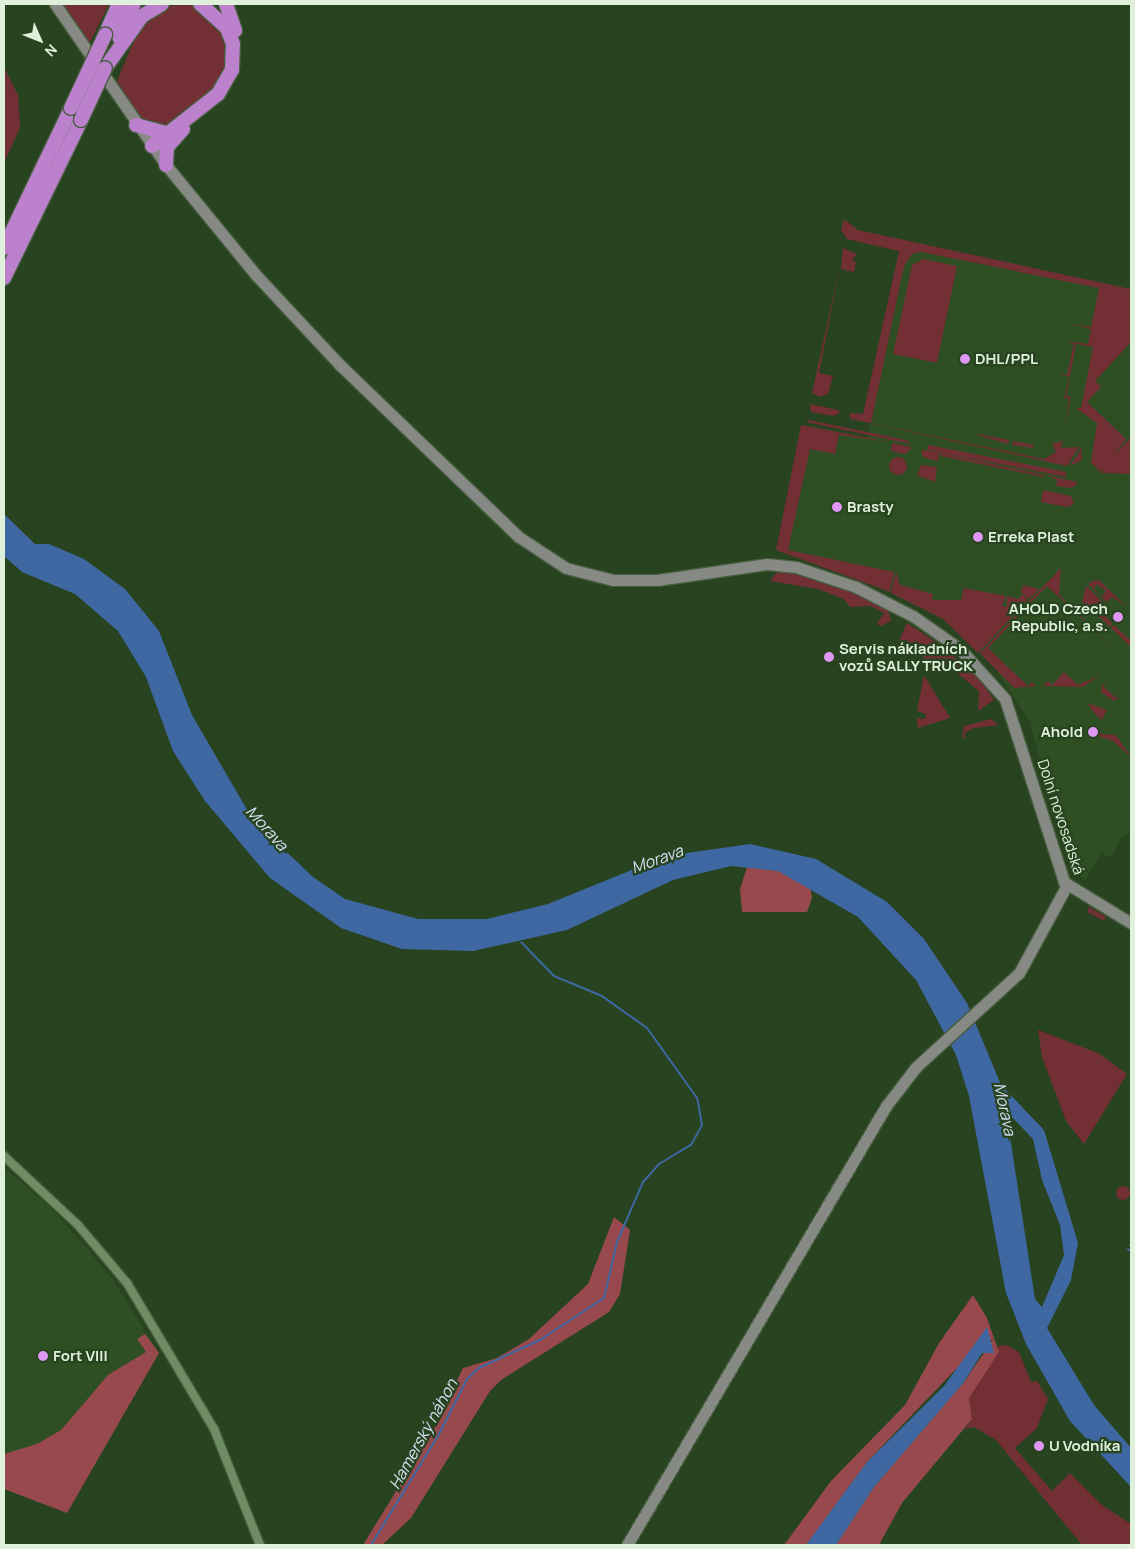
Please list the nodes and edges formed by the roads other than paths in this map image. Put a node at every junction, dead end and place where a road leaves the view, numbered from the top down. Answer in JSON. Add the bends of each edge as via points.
{"nodes":[{"id":1,"x":55,"y":4,"type":"edge"},
{"id":2,"x":119,"y":4,"type":"edge"},
{"id":3,"x":134,"y":4,"type":"edge"},
{"id":4,"x":162,"y":4,"type":"edge"},
{"id":5,"x":200,"y":4,"type":"edge"},
{"id":6,"x":226,"y":4,"type":"edge"},
{"id":7,"x":115,"y":49,"type":"junction"},
{"id":8,"x":136,"y":124,"type":"junction"},
{"id":9,"x":170,"y":135,"type":"junction"},
{"id":10,"x":152,"y":146,"type":"junction"},
{"id":11,"x":166,"y":165,"type":"junction"},
{"id":12,"x":4,"y":248,"type":"edge"},
{"id":13,"x":4,"y":278,"type":"edge"},
{"id":14,"x":1067,"y":885,"type":"junction"},
{"id":15,"x":1131,"y":923,"type":"edge"},
{"id":16,"x":4,"y":1156,"type":"edge"},
{"id":17,"x":260,"y":1545,"type":"edge"},
{"id":18,"x":627,"y":1545,"type":"edge"}],
"edges":[{"from":1,"to":8,"type":"main road","name":"Dolní novosadská"},
{"from":2,"to":12,"type":"highway","bridge":true},
{"from":3,"to":7,"type":"highway"},
{"from":4,"to":7,"type":"highway","via":[[142,16]]},
{"from":5,"to":9,"type":"highway","via":[[228,28],[233,44],[232,70],[218,94]]},
{"from":6,"to":9,"type":"highway","via":[[239,48],[236,73],[220,98]]},
{"from":7,"to":13,"type":"highway","bridge":true},
{"from":8,"to":9,"type":"highway"},
{"from":8,"to":10,"type":"main road","name":"Dolní novosadská"},
{"from":9,"to":10,"type":"highway"},
{"from":9,"to":11,"type":"highway"},
{"from":10,"to":11,"type":"main road","name":"Dolní novosadská"},
{"from":11,"to":14,"type":"main road","name":"Dolní novosadská","via":[[312,336],[501,522],[541,554],[576,572],[625,581],[767,564],[818,573],[880,597],[930,627],[983,672],[1014,719]]},
{"from":14,"to":15,"type":"main road","name":"Dolní novosadská"},
{"from":14,"to":18,"type":"main road","via":[[1026,965],[993,1000],[921,1063],[879,1117]]},
{"from":16,"to":17,"type":"street","via":[[78,1225],[127,1284],[214,1429]]}]}
